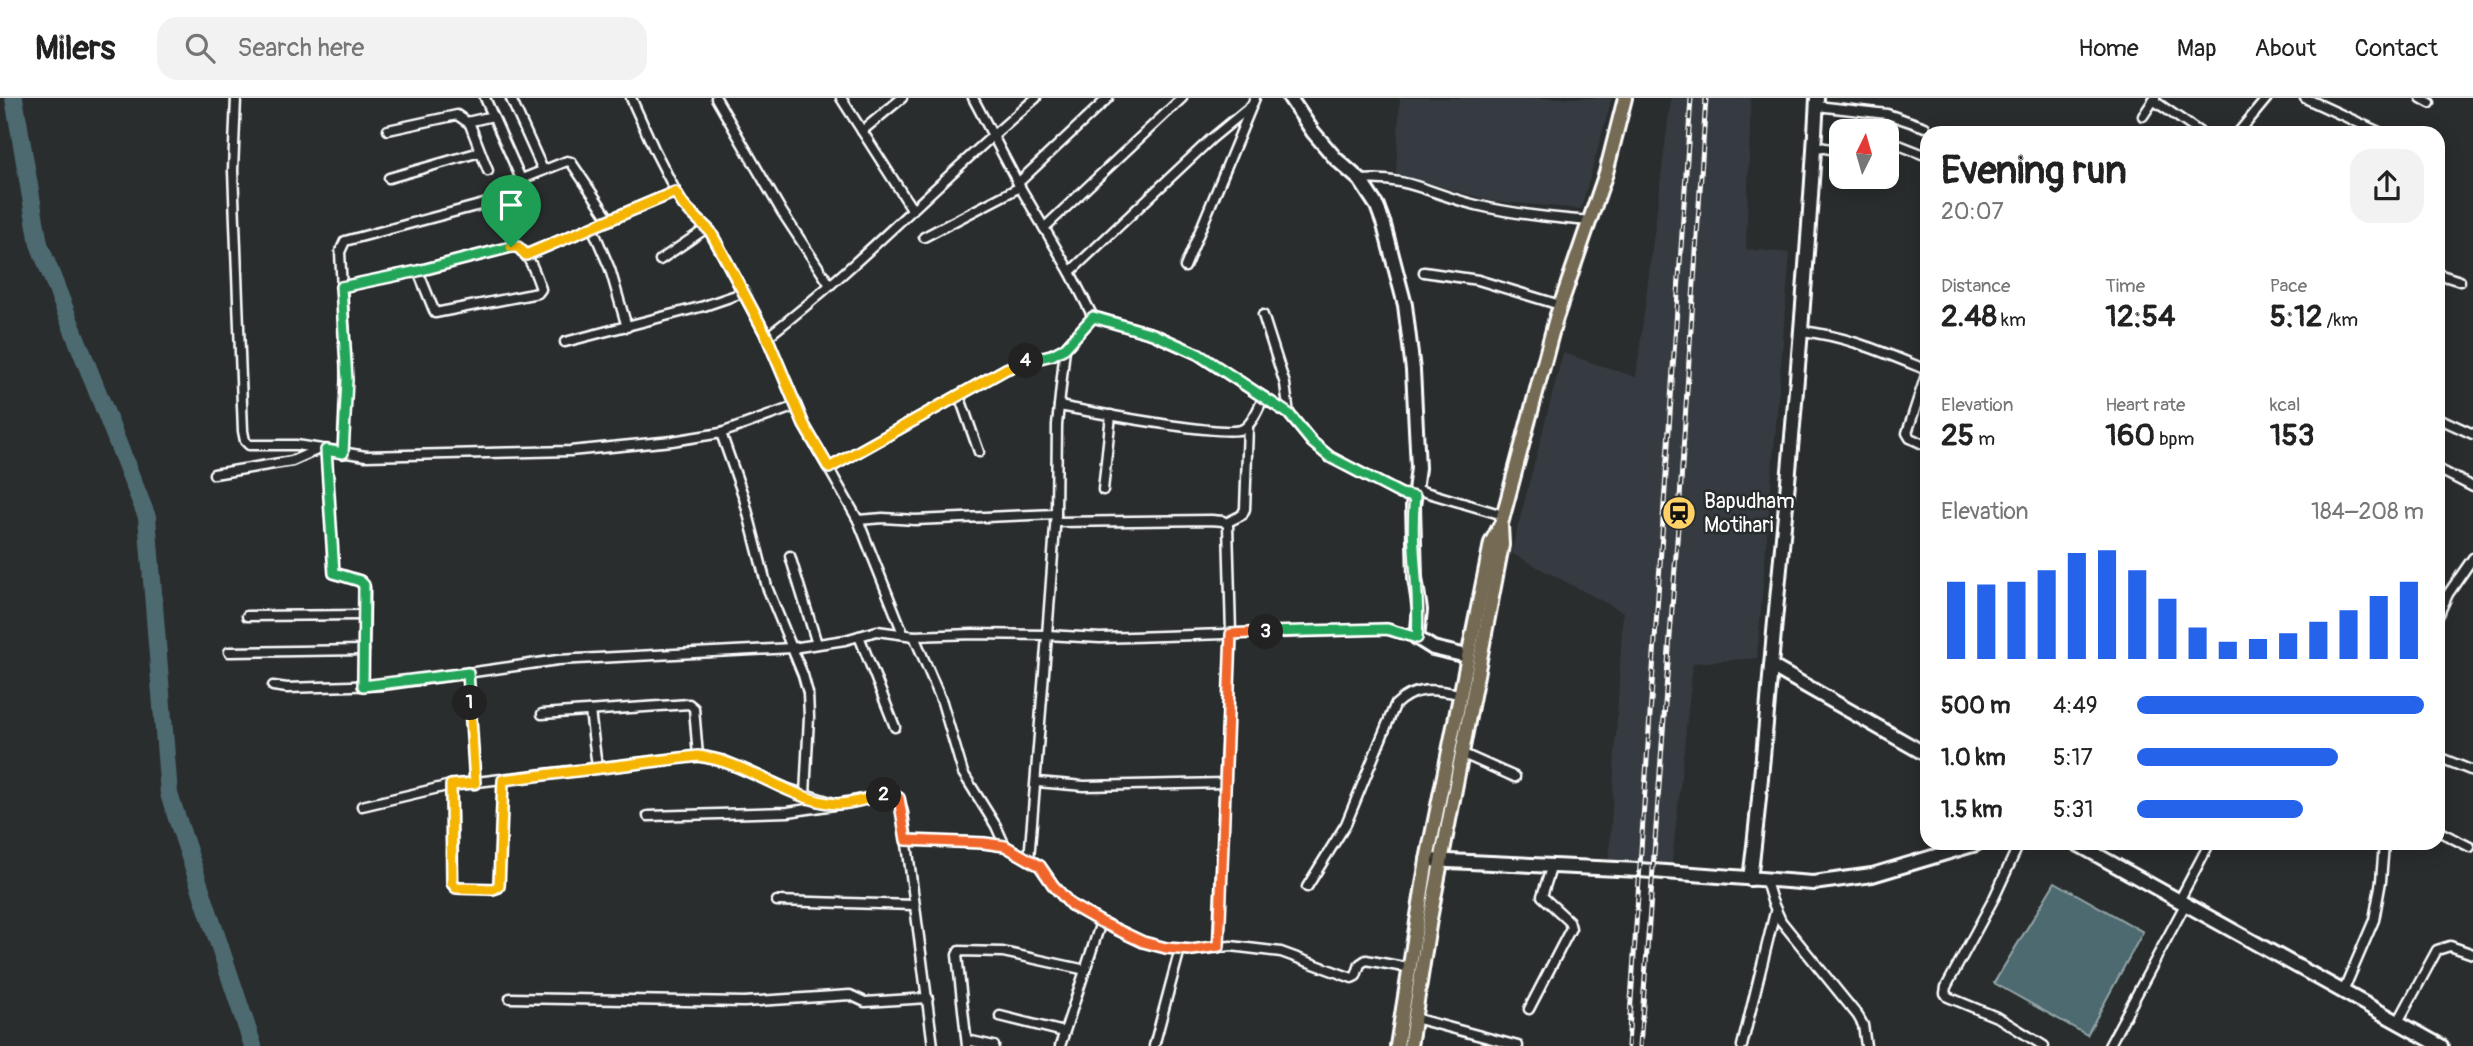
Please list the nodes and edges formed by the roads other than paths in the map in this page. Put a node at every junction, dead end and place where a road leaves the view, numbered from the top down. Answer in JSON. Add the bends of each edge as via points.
{"nodes":[{"id":1,"x":236,"y":98,"type":"edge"},
{"id":2,"x":485,"y":98,"type":"edge"},
{"id":3,"x":631,"y":98,"type":"edge"},
{"id":4,"x":716,"y":98,"type":"edge"},
{"id":5,"x":841,"y":98,"type":"edge"},
{"id":6,"x":902,"y":98,"type":"edge"},
{"id":7,"x":973,"y":98,"type":"edge"},
{"id":8,"x":1036,"y":98,"type":"edge"},
{"id":9,"x":1108,"y":98,"type":"edge"},
{"id":10,"x":1182,"y":98,"type":"edge"},
{"id":11,"x":1290,"y":98,"type":"edge"},
{"id":12,"x":1625,"y":98,"type":"edge"},
{"id":13,"x":2267,"y":98,"type":"edge"},
{"id":14,"x":2305,"y":98,"type":"edge"},
{"id":15,"x":2421,"y":98,"type":"edge"},
{"id":16,"x":511,"y":99,"type":"edge"},
{"id":17,"x":2154,"y":99,"type":"edge"},
{"id":18,"x":1253,"y":102,"type":"edge"},
{"id":19,"x":1817,"y":102,"type":"edge"},
{"id":20,"x":2430,"y":103,"type":"dead end"},
{"id":21,"x":493,"y":116,"type":"junction"},
{"id":22,"x":2143,"y":116,"type":"dead end"},
{"id":23,"x":469,"y":122,"type":"junction"},
{"id":24,"x":1922,"y":126,"type":"edge"},
{"id":25,"x":2192,"y":126,"type":"edge"},
{"id":26,"x":2244,"y":126,"type":"edge"},
{"id":27,"x":2366,"y":126,"type":"edge"},
{"id":28,"x":388,"y":130,"type":"dead end"},
{"id":29,"x":862,"y":131,"type":"junction"},
{"id":30,"x":992,"y":135,"type":"junction"},
{"id":31,"x":1899,"y":145,"type":"edge"},
{"id":32,"x":1814,"y":146,"type":"junction"},
{"id":33,"x":1829,"y":149,"type":"edge"},
{"id":34,"x":480,"y":152,"type":"junction"},
{"id":35,"x":1920,"y":153,"type":"edge"},
{"id":36,"x":543,"y":170,"type":"junction"},
{"id":37,"x":488,"y":171,"type":"dead end"},
{"id":38,"x":389,"y":178,"type":"dead end"},
{"id":39,"x":521,"y":179,"type":"junction"},
{"id":40,"x":1360,"y":180,"type":"junction"},
{"id":41,"x":1019,"y":185,"type":"junction"},
{"id":42,"x":675,"y":192,"type":"junction"},
{"id":43,"x":912,"y":209,"type":"junction"},
{"id":44,"x":610,"y":220,"type":"junction"},
{"id":45,"x":1590,"y":221,"type":"junction"},
{"id":46,"x":592,"y":227,"type":"junction"},
{"id":47,"x":707,"y":228,"type":"junction"},
{"id":48,"x":1044,"y":228,"type":"junction"},
{"id":49,"x":924,"y":237,"type":"dead end"},
{"id":50,"x":526,"y":255,"type":"junction"},
{"id":51,"x":660,"y":260,"type":"dead end"},
{"id":52,"x":1185,"y":267,"type":"dead end"},
{"id":53,"x":418,"y":271,"type":"junction"},
{"id":54,"x":1070,"y":272,"type":"junction"},
{"id":55,"x":1424,"y":272,"type":"dead end"},
{"id":56,"x":2445,"y":275,"type":"edge"},
{"id":57,"x":2460,"y":281,"type":"dead end"},
{"id":58,"x":830,"y":285,"type":"junction"},
{"id":59,"x":341,"y":287,"type":"junction"},
{"id":60,"x":742,"y":293,"type":"junction"},
{"id":61,"x":1560,"y":305,"type":"junction"},
{"id":62,"x":1263,"y":315,"type":"dead end"},
{"id":63,"x":1093,"y":317,"type":"junction"},
{"id":64,"x":627,"y":327,"type":"junction"},
{"id":65,"x":1802,"y":331,"type":"junction"},
{"id":66,"x":767,"y":337,"type":"junction"},
{"id":67,"x":565,"y":342,"type":"dead end"},
{"id":68,"x":1065,"y":348,"type":"junction"},
{"id":69,"x":1920,"y":368,"type":"edge"},
{"id":70,"x":1920,"y":393,"type":"edge"},
{"id":71,"x":959,"y":395,"type":"junction"},
{"id":72,"x":1264,"y":397,"type":"junction"},
{"id":73,"x":796,"y":405,"type":"junction"},
{"id":74,"x":1059,"y":406,"type":"junction"},
{"id":75,"x":1289,"y":414,"type":"junction"},
{"id":76,"x":1111,"y":415,"type":"junction"},
{"id":77,"x":2445,"y":421,"type":"edge"},
{"id":78,"x":1248,"y":426,"type":"junction"},
{"id":79,"x":721,"y":433,"type":"junction"},
{"id":80,"x":2473,"y":434,"type":"edge"},
{"id":81,"x":1920,"y":443,"type":"edge"},
{"id":82,"x":323,"y":449,"type":"junction"},
{"id":83,"x":979,"y":452,"type":"dead end"},
{"id":84,"x":343,"y":453,"type":"junction"},
{"id":85,"x":829,"y":468,"type":"junction"},
{"id":86,"x":2445,"y":473,"type":"edge"},
{"id":87,"x":214,"y":474,"type":"dead end"},
{"id":88,"x":2473,"y":486,"type":"edge"},
{"id":89,"x":1103,"y":490,"type":"dead end"},
{"id":90,"x":1415,"y":493,"type":"junction"},
{"id":91,"x":1056,"y":518,"type":"junction"},
{"id":92,"x":858,"y":520,"type":"junction"},
{"id":93,"x":1502,"y":520,"type":"junction"},
{"id":94,"x":1226,"y":523,"type":"junction"},
{"id":95,"x":790,"y":556,"type":"dead end"},
{"id":96,"x":2473,"y":558,"type":"edge"},
{"id":97,"x":2445,"y":593,"type":"edge"},
{"id":98,"x":2448,"y":594,"type":"junction"},
{"id":99,"x":2445,"y":601,"type":"edge"},
{"id":100,"x":247,"y":615,"type":"dead end"},
{"id":101,"x":364,"y":615,"type":"junction"},
{"id":102,"x":903,"y":633,"type":"junction"},
{"id":103,"x":1231,"y":634,"type":"junction"},
{"id":104,"x":1047,"y":635,"type":"junction"},
{"id":105,"x":859,"y":636,"type":"junction"},
{"id":106,"x":914,"y":636,"type":"junction"},
{"id":107,"x":1417,"y":638,"type":"junction"},
{"id":108,"x":817,"y":645,"type":"junction"},
{"id":109,"x":792,"y":648,"type":"junction"},
{"id":110,"x":363,"y":650,"type":"junction"},
{"id":111,"x":229,"y":652,"type":"dead end"},
{"id":112,"x":1467,"y":656,"type":"junction"},
{"id":113,"x":1771,"y":666,"type":"junction"},
{"id":114,"x":468,"y":673,"type":"junction"},
{"id":115,"x":363,"y":686,"type":"junction"},
{"id":116,"x":273,"y":687,"type":"dead end"},
{"id":117,"x":1460,"y":694,"type":"junction"},
{"id":118,"x":590,"y":711,"type":"junction"},
{"id":119,"x":542,"y":713,"type":"dead end"},
{"id":120,"x":895,"y":727,"type":"dead end"},
{"id":121,"x":1920,"y":751,"type":"edge"},
{"id":122,"x":1461,"y":752,"type":"junction"},
{"id":123,"x":698,"y":756,"type":"junction"},
{"id":124,"x":2445,"y":760,"type":"edge"},
{"id":125,"x":597,"y":767,"type":"junction"},
{"id":126,"x":2473,"y":771,"type":"edge"},
{"id":127,"x":1515,"y":778,"type":"dead end"},
{"id":128,"x":503,"y":780,"type":"junction"},
{"id":129,"x":1037,"y":782,"type":"junction"},
{"id":130,"x":475,"y":783,"type":"junction"},
{"id":131,"x":1226,"y":783,"type":"junction"},
{"id":132,"x":451,"y":785,"type":"junction"},
{"id":133,"x":804,"y":795,"type":"junction"},
{"id":134,"x":837,"y":804,"type":"junction"},
{"id":135,"x":362,"y":806,"type":"dead end"},
{"id":136,"x":648,"y":816,"type":"dead end"},
{"id":137,"x":2445,"y":835,"type":"edge"},
{"id":138,"x":906,"y":840,"type":"junction"},
{"id":139,"x":1005,"y":846,"type":"junction"},
{"id":140,"x":2470,"y":848,"type":"dead end"},
{"id":141,"x":1956,"y":850,"type":"edge"},
{"id":142,"x":2017,"y":850,"type":"edge"},
{"id":143,"x":2088,"y":850,"type":"edge"},
{"id":144,"x":2205,"y":850,"type":"edge"},
{"id":145,"x":2384,"y":850,"type":"edge"},
{"id":146,"x":1029,"y":860,"type":"junction"},
{"id":147,"x":1427,"y":860,"type":"junction"},
{"id":148,"x":1443,"y":860,"type":"junction"},
{"id":149,"x":1552,"y":865,"type":"junction"},
{"id":150,"x":1750,"y":879,"type":"junction"},
{"id":151,"x":1766,"y":881,"type":"junction"},
{"id":152,"x":1307,"y":887,"type":"dead end"},
{"id":153,"x":777,"y":901,"type":"dead end"},
{"id":154,"x":2183,"y":901,"type":"junction"},
{"id":155,"x":914,"y":905,"type":"junction"},
{"id":156,"x":1775,"y":912,"type":"junction"},
{"id":157,"x":1101,"y":922,"type":"junction"},
{"id":158,"x":1219,"y":946,"type":"junction"},
{"id":159,"x":1180,"y":949,"type":"junction"},
{"id":160,"x":2473,"y":954,"type":"edge"},
{"id":161,"x":1409,"y":968,"type":"junction"},
{"id":162,"x":1086,"y":970,"type":"junction"},
{"id":163,"x":2343,"y":992,"type":"junction"},
{"id":164,"x":510,"y":998,"type":"dead end"},
{"id":165,"x":928,"y":998,"type":"junction"},
{"id":166,"x":1529,"y":1009,"type":"dead end"},
{"id":167,"x":1000,"y":1016,"type":"dead end"},
{"id":168,"x":1414,"y":1018,"type":"junction"},
{"id":169,"x":2398,"y":1022,"type":"junction"},
{"id":170,"x":1065,"y":1032,"type":"junction"},
{"id":171,"x":967,"y":1043,"type":"edge"},
{"id":172,"x":933,"y":1046,"type":"edge"},
{"id":173,"x":994,"y":1046,"type":"edge"},
{"id":174,"x":1060,"y":1046,"type":"edge"},
{"id":175,"x":1154,"y":1046,"type":"edge"},
{"id":176,"x":1397,"y":1046,"type":"edge"},
{"id":177,"x":1409,"y":1046,"type":"edge"},
{"id":178,"x":1518,"y":1046,"type":"edge"},
{"id":179,"x":1742,"y":1046,"type":"edge"},
{"id":180,"x":1866,"y":1046,"type":"edge"},
{"id":181,"x":2044,"y":1046,"type":"edge"},
{"id":182,"x":2109,"y":1046,"type":"edge"},
{"id":183,"x":2441,"y":1046,"type":"edge"}],
"edges":[{"from":1,"to":82,"type":"street","via":[[233,170],[244,437],[252,447]]},
{"from":2,"to":21,"type":"street"},
{"from":3,"to":42,"type":"street"},
{"from":4,"to":58,"type":"street"},
{"from":5,"to":29,"type":"street"},
{"from":6,"to":29,"type":"street"},
{"from":7,"to":30,"type":"street"},
{"from":8,"to":30,"type":"street"},
{"from":9,"to":41,"type":"street"},
{"from":10,"to":48,"type":"street"},
{"from":11,"to":40,"type":"street","via":[[1325,146]]},
{"from":12,"to":45,"type":"main road"},
{"from":13,"to":26,"type":"street"},
{"from":14,"to":27,"type":"street"},
{"from":15,"to":20,"type":"street"},
{"from":16,"to":36,"type":"street"},
{"from":17,"to":22,"type":"street"},
{"from":17,"to":25,"type":"street"},
{"from":18,"to":52,"type":"street"},
{"from":18,"to":54,"type":"street"},
{"from":19,"to":24,"type":"street","via":[[1887,114]]},
{"from":19,"to":32,"type":"street"},
{"from":21,"to":23,"type":"street"},
{"from":21,"to":39,"type":"street"},
{"from":23,"to":28,"type":"street","via":[[457,115]]},
{"from":23,"to":34,"type":"street"},
{"from":29,"to":43,"type":"street"},
{"from":30,"to":41,"type":"street"},
{"from":30,"to":43,"type":"street"},
{"from":31,"to":35,"type":"street"},
{"from":32,"to":33,"type":"street"},
{"from":32,"to":65,"type":"street"},
{"from":34,"to":37,"type":"street"},
{"from":34,"to":38,"type":"street"},
{"from":36,"to":39,"type":"street"},
{"from":36,"to":44,"type":"street","via":[[571,162]]},
{"from":39,"to":59,"type":"street","via":[[500,188],[491,202],[345,241],[340,252]]},
{"from":40,"to":45,"type":"street","via":[[1395,179],[1503,212]]},
{"from":40,"to":90,"type":"street","via":[[1384,225],[1405,305],[1413,370]]},
{"from":41,"to":48,"type":"street"},
{"from":41,"to":49,"type":"street"},
{"from":42,"to":44,"type":"street"},
{"from":42,"to":47,"type":"street"},
{"from":43,"to":58,"type":"street"},
{"from":44,"to":46,"type":"street"},
{"from":45,"to":61,"type":"main road"},
{"from":46,"to":50,"type":"street"},
{"from":46,"to":64,"type":"street"},
{"from":47,"to":51,"type":"street"},
{"from":47,"to":60,"type":"street"},
{"from":48,"to":54,"type":"street"},
{"from":50,"to":53,"type":"street","via":[[511,247]]},
{"from":50,"to":53,"type":"street","via":[[539,292],[435,313]]},
{"from":53,"to":59,"type":"street"},
{"from":54,"to":63,"type":"street"},
{"from":55,"to":61,"type":"street","via":[[1478,281]]},
{"from":56,"to":57,"type":"street"},
{"from":58,"to":66,"type":"street"},
{"from":59,"to":84,"type":"street","via":[[347,380]]},
{"from":60,"to":64,"type":"street"},
{"from":60,"to":66,"type":"street"},
{"from":61,"to":93,"type":"main road"},
{"from":62,"to":75,"type":"street","via":[[1285,384]]},
{"from":63,"to":68,"type":"street"},
{"from":63,"to":72,"type":"street","via":[[1176,343]]},
{"from":64,"to":67,"type":"street"},
{"from":65,"to":69,"type":"street","via":[[1853,340]]},
{"from":65,"to":113,"type":"street"},
{"from":66,"to":73,"type":"street"},
{"from":68,"to":71,"type":"street","via":[[1013,366]]},
{"from":68,"to":74,"type":"street"},
{"from":70,"to":81,"type":"street","via":[[1907,433]]},
{"from":71,"to":83,"type":"street"},
{"from":71,"to":85,"type":"street"},
{"from":72,"to":75,"type":"street"},
{"from":72,"to":78,"type":"street"},
{"from":73,"to":79,"type":"street"},
{"from":73,"to":85,"type":"street"},
{"from":74,"to":76,"type":"street"},
{"from":74,"to":91,"type":"street"},
{"from":75,"to":90,"type":"street","via":[[1330,457],[1401,494]]},
{"from":76,"to":78,"type":"street","via":[[1206,429],[1236,431]]},
{"from":76,"to":89,"type":"street"},
{"from":77,"to":80,"type":"street"},
{"from":78,"to":94,"type":"street","via":[[1245,509]]},
{"from":79,"to":84,"type":"street","via":[[546,453]]},
{"from":79,"to":109,"type":"street","via":[[767,587]]},
{"from":82,"to":84,"type":"street"},
{"from":82,"to":87,"type":"street","via":[[282,463]]},
{"from":82,"to":101,"type":"street","via":[[334,573],[362,583]]},
{"from":85,"to":92,"type":"street"},
{"from":86,"to":88,"type":"street"},
{"from":90,"to":93,"type":"street","via":[[1451,498]]},
{"from":90,"to":107,"type":"street"},
{"from":91,"to":92,"type":"street"},
{"from":91,"to":94,"type":"street"},
{"from":91,"to":104,"type":"street"},
{"from":92,"to":102,"type":"street"},
{"from":93,"to":112,"type":"main road","via":[[1491,543]]},
{"from":93,"to":122,"type":"main road","via":[[1502,545]]},
{"from":94,"to":103,"type":"street"},
{"from":95,"to":108,"type":"street"},
{"from":96,"to":98,"type":"street"},
{"from":97,"to":98,"type":"street"},
{"from":98,"to":99,"type":"street"},
{"from":100,"to":101,"type":"street"},
{"from":101,"to":110,"type":"street"},
{"from":102,"to":105,"type":"street","via":[[877,631]]},
{"from":102,"to":106,"type":"street"},
{"from":103,"to":104,"type":"street"},
{"from":103,"to":107,"type":"street","via":[[1387,629]]},
{"from":103,"to":131,"type":"street"},
{"from":104,"to":106,"type":"street"},
{"from":104,"to":129,"type":"street"},
{"from":105,"to":108,"type":"street"},
{"from":105,"to":120,"type":"street"},
{"from":106,"to":139,"type":"street","via":[[938,692],[963,772]]},
{"from":107,"to":112,"type":"street","via":[[1433,648]]},
{"from":108,"to":109,"type":"street"},
{"from":109,"to":114,"type":"street","via":[[586,657]]},
{"from":109,"to":133,"type":"street","via":[[810,703]]},
{"from":110,"to":111,"type":"street"},
{"from":110,"to":115,"type":"street"},
{"from":112,"to":117,"type":"main road"},
{"from":113,"to":121,"type":"street"},
{"from":113,"to":150,"type":"street"},
{"from":114,"to":115,"type":"street"},
{"from":114,"to":130,"type":"street"},
{"from":115,"to":116,"type":"street"},
{"from":117,"to":147,"type":"main road"},
{"from":117,"to":152,"type":"street","via":[[1425,689],[1395,705],[1346,824]]},
{"from":118,"to":119,"type":"street"},
{"from":118,"to":123,"type":"street","via":[[691,704]]},
{"from":118,"to":125,"type":"street"},
{"from":122,"to":127,"type":"street"},
{"from":122,"to":148,"type":"main road"},
{"from":123,"to":125,"type":"street"},
{"from":123,"to":133,"type":"street","via":[[724,761]]},
{"from":124,"to":126,"type":"street"},
{"from":125,"to":128,"type":"street"},
{"from":128,"to":130,"type":"street"},
{"from":128,"to":132,"type":"street","via":[[500,881],[493,889],[453,885]]},
{"from":129,"to":131,"type":"street","via":[[1084,786]]},
{"from":129,"to":146,"type":"street"},
{"from":130,"to":132,"type":"street"},
{"from":131,"to":158,"type":"street"},
{"from":132,"to":135,"type":"street"},
{"from":133,"to":134,"type":"street"},
{"from":134,"to":136,"type":"street","via":[[788,812]]},
{"from":134,"to":138,"type":"street","via":[[892,794],[899,798]]},
{"from":137,"to":140,"type":"street"},
{"from":138,"to":139,"type":"street"},
{"from":138,"to":155,"type":"street"},
{"from":139,"to":146,"type":"street"},
{"from":141,"to":151,"type":"street","via":[[1872,875],[1814,883]]},
{"from":142,"to":181,"type":"street","via":[[1945,993]]},
{"from":143,"to":154,"type":"street"},
{"from":144,"to":154,"type":"street"},
{"from":145,"to":163,"type":"street","via":[[2374,920]]},
{"from":146,"to":157,"type":"street","via":[[1040,866],[1071,905]]},
{"from":147,"to":148,"type":"street"},
{"from":147,"to":161,"type":"main road"},
{"from":148,"to":149,"type":"street"},
{"from":148,"to":168,"type":"main road"},
{"from":149,"to":150,"type":"street"},
{"from":149,"to":166,"type":"street","via":[[1542,896],[1572,928]]},
{"from":150,"to":151,"type":"street"},
{"from":151,"to":156,"type":"street"},
{"from":153,"to":155,"type":"street"},
{"from":154,"to":163,"type":"street"},
{"from":154,"to":182,"type":"street"},
{"from":155,"to":165,"type":"street"},
{"from":156,"to":179,"type":"street"},
{"from":156,"to":180,"type":"street","via":[[1858,1016]]},
{"from":157,"to":159,"type":"street","via":[[1143,942]]},
{"from":157,"to":162,"type":"street"},
{"from":158,"to":159,"type":"street"},
{"from":158,"to":161,"type":"street","via":[[1281,951],[1352,978],[1366,960]]},
{"from":159,"to":175,"type":"street"},
{"from":160,"to":169,"type":"street","via":[[2449,946],[2437,950]]},
{"from":161,"to":176,"type":"main road"},
{"from":162,"to":170,"type":"street"},
{"from":162,"to":171,"type":"street","via":[[1003,952],[959,951]]},
{"from":163,"to":169,"type":"street"},
{"from":164,"to":165,"type":"street","via":[[744,1002],[853,995],[865,1002]]},
{"from":165,"to":172,"type":"street"},
{"from":167,"to":170,"type":"street"},
{"from":168,"to":177,"type":"main road"},
{"from":168,"to":178,"type":"street"},
{"from":169,"to":183,"type":"street"},
{"from":170,"to":174,"type":"street"},
{"from":171,"to":173,"type":"street"}]}
